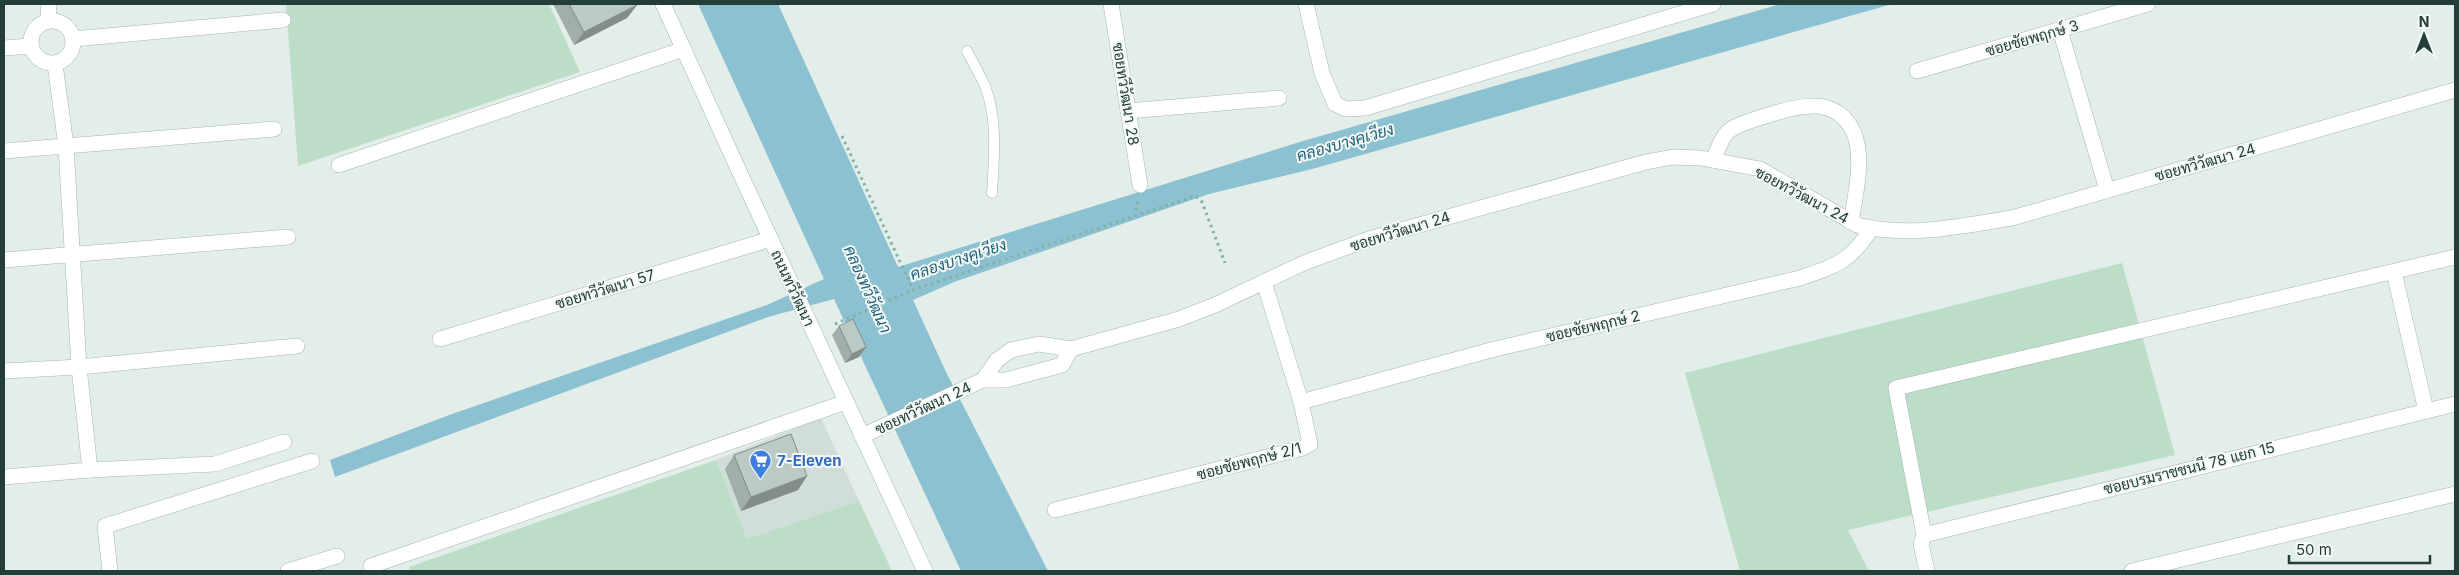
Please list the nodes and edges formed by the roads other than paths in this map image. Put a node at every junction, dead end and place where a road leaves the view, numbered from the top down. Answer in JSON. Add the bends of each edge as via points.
{"nodes":[{"id":1,"x":49,"y":4,"type":"edge"},
{"id":2,"x":663,"y":4,"type":"edge"},
{"id":3,"x":1111,"y":4,"type":"edge"},
{"id":4,"x":1306,"y":4,"type":"edge"},
{"id":5,"x":1713,"y":4,"type":"edge"},
{"id":6,"x":2148,"y":4,"type":"edge"},
{"id":7,"x":283,"y":20,"type":"dead end"},
{"id":8,"x":48,"y":22,"type":"junction"},
{"id":9,"x":2060,"y":30,"type":"junction"},
{"id":10,"x":73,"y":39,"type":"junction"},
{"id":11,"x":30,"y":46,"type":"junction"},
{"id":12,"x":4,"y":48,"type":"edge"},
{"id":13,"x":684,"y":49,"type":"junction"},
{"id":14,"x":967,"y":51,"type":"dead end"},
{"id":15,"x":55,"y":64,"type":"junction"},
{"id":16,"x":1917,"y":71,"type":"dead end"},
{"id":17,"x":2455,"y":90,"type":"edge"},
{"id":18,"x":1279,"y":98,"type":"dead end"},
{"id":19,"x":1128,"y":111,"type":"junction"},
{"id":20,"x":274,"y":129,"type":"dead end"},
{"id":21,"x":66,"y":146,"type":"junction"},
{"id":22,"x":4,"y":151,"type":"edge"},
{"id":23,"x":1713,"y":160,"type":"junction"},
{"id":24,"x":339,"y":165,"type":"dead end"},
{"id":25,"x":1140,"y":185,"type":"dead end"},
{"id":26,"x":2107,"y":190,"type":"junction"},
{"id":27,"x":992,"y":193,"type":"dead end"},
{"id":28,"x":1851,"y":222,"type":"junction"},
{"id":29,"x":1871,"y":229,"type":"junction"},
{"id":30,"x":288,"y":237,"type":"dead end"},
{"id":31,"x":771,"y":239,"type":"junction"},
{"id":32,"x":73,"y":254,"type":"junction"},
{"id":33,"x":2455,"y":257,"type":"edge"},
{"id":34,"x":4,"y":260,"type":"edge"},
{"id":35,"x":2394,"y":272,"type":"junction"},
{"id":36,"x":1264,"y":282,"type":"junction"},
{"id":37,"x":440,"y":339,"type":"dead end"},
{"id":38,"x":297,"y":346,"type":"dead end"},
{"id":39,"x":1071,"y":349,"type":"junction"},
{"id":40,"x":79,"y":367,"type":"junction"},
{"id":41,"x":4,"y":371,"type":"edge"},
{"id":42,"x":983,"y":380,"type":"junction"},
{"id":43,"x":846,"y":402,"type":"junction"},
{"id":44,"x":1301,"y":402,"type":"junction"},
{"id":45,"x":2455,"y":404,"type":"edge"},
{"id":46,"x":2426,"y":411,"type":"junction"},
{"id":47,"x":862,"y":436,"type":"junction"},
{"id":48,"x":284,"y":442,"type":"dead end"},
{"id":49,"x":312,"y":461,"type":"dead end"},
{"id":50,"x":90,"y":470,"type":"junction"},
{"id":51,"x":4,"y":477,"type":"edge"},
{"id":52,"x":2455,"y":494,"type":"edge"},
{"id":53,"x":1055,"y":510,"type":"dead end"},
{"id":54,"x":1924,"y":535,"type":"junction"},
{"id":55,"x":337,"y":556,"type":"dead end"},
{"id":56,"x":372,"y":566,"type":"dead end"},
{"id":57,"x":110,"y":571,"type":"edge"},
{"id":58,"x":288,"y":571,"type":"edge"},
{"id":59,"x":925,"y":571,"type":"edge"},
{"id":60,"x":1927,"y":571,"type":"edge"},
{"id":61,"x":2132,"y":571,"type":"edge"}],
"edges":[{"from":1,"to":8,"type":"street"},
{"from":2,"to":13,"type":"street","name":"ถนนทวีวัฒนา"},
{"from":3,"to":19,"type":"street","name":"ซอยทวีวัฒนา 28"},
{"from":4,"to":5,"type":"street","via":[[1322,73],[1335,104],[1346,109],[1365,108]]},
{"from":6,"to":9,"type":"street","name":"ซอยชัยพฤกษ์ 3"},
{"from":7,"to":10,"type":"street"},
{"from":8,"to":10,"type":"street","via":[[59,22]]},
{"from":8,"to":11,"type":"street","via":[[38,26]]},
{"from":9,"to":16,"type":"street","name":"ซอยชัยพฤกษ์ 3"},
{"from":9,"to":26,"type":"street"},
{"from":10,"to":15,"type":"street","via":[[72,50]]},
{"from":11,"to":12,"type":"street"},
{"from":11,"to":15,"type":"street","via":[[35,56]]},
{"from":13,"to":24,"type":"street"},
{"from":13,"to":31,"type":"street","name":"ถนนทวีวัฒนา"},
{"from":14,"to":27,"type":"lane","via":[[985,86],[992,120],[995,147]]},
{"from":15,"to":21,"type":"street"},
{"from":17,"to":26,"type":"street","name":"ซอยทวีวัฒนา 24"},
{"from":18,"to":19,"type":"street"},
{"from":19,"to":25,"type":"street","name":"ซอยทวีวัฒนา 28"},
{"from":20,"to":21,"type":"street"},
{"from":21,"to":22,"type":"street"},
{"from":21,"to":32,"type":"street"},
{"from":23,"to":28,"type":"street","name":"ซอยทวีวัฒนา 24","via":[[1760,169]]},
{"from":23,"to":28,"type":"street","via":[[1728,131],[1799,106],[1823,106],[1841,115],[1854,132],[1858,180]]},
{"from":23,"to":36,"type":"street","name":"ซอยทวีวัฒนา 24","via":[[1674,157],[1646,162],[1369,239],[1306,262]]},
{"from":26,"to":29,"type":"street","name":"ซอยทวีวัฒนา 24","via":[[2012,218],[1948,228]]},
{"from":28,"to":29,"type":"street","name":"ซอยทวีวัฒนา 24"},
{"from":29,"to":44,"type":"street","name":"ซอยชัยพฤกษ์ 2","via":[[1850,256],[1832,267],[1800,278],[1491,350]]},
{"from":30,"to":32,"type":"street"},
{"from":31,"to":37,"type":"street","name":"ซอยทวีวัฒนา 57"},
{"from":31,"to":43,"type":"street","name":"ถนนทวีวัฒนา"},
{"from":32,"to":34,"type":"street"},
{"from":32,"to":40,"type":"street"},
{"from":33,"to":35,"type":"street"},
{"from":35,"to":46,"type":"street"},
{"from":35,"to":54,"type":"street","via":[[1896,388]]},
{"from":36,"to":39,"type":"street","name":"ซอยทวีวัฒนา 24","via":[[1179,320]]},
{"from":36,"to":44,"type":"street","name":"ซอยชัยพฤกษ์ 2/1"},
{"from":38,"to":40,"type":"street"},
{"from":39,"to":42,"type":"street","name":"ซอยทวีวัฒนา 24","via":[[1062,365],[1006,380]]},
{"from":39,"to":42,"type":"street","name":"ซอยทวีวัฒนา 24","via":[[1040,344],[1011,350],[997,360]]},
{"from":40,"to":41,"type":"street"},
{"from":40,"to":50,"type":"street"},
{"from":42,"to":47,"type":"street","name":"ซอยทวีวัฒนา 24"},
{"from":43,"to":47,"type":"street","name":"ถนนทวีวัฒนา"},
{"from":43,"to":56,"type":"street"},
{"from":44,"to":53,"type":"street","name":"ซอยชัยพฤกษ์ 2/1","via":[[1310,444],[1303,448]]},
{"from":45,"to":46,"type":"street","name":"ซอยบรมราชชนนี 78 แยก 15"},
{"from":46,"to":54,"type":"street","name":"ซอยบรมราชชนนี 78 แยก 15"},
{"from":47,"to":59,"type":"street","name":"ถนนทวีวัฒนา"},
{"from":48,"to":50,"type":"street","via":[[215,464]]},
{"from":49,"to":57,"type":"street","via":[[105,526]]},
{"from":50,"to":51,"type":"street"},
{"from":52,"to":61,"type":"street"},
{"from":54,"to":60,"type":"street","via":[[1921,544]]},
{"from":55,"to":58,"type":"street"}]}
